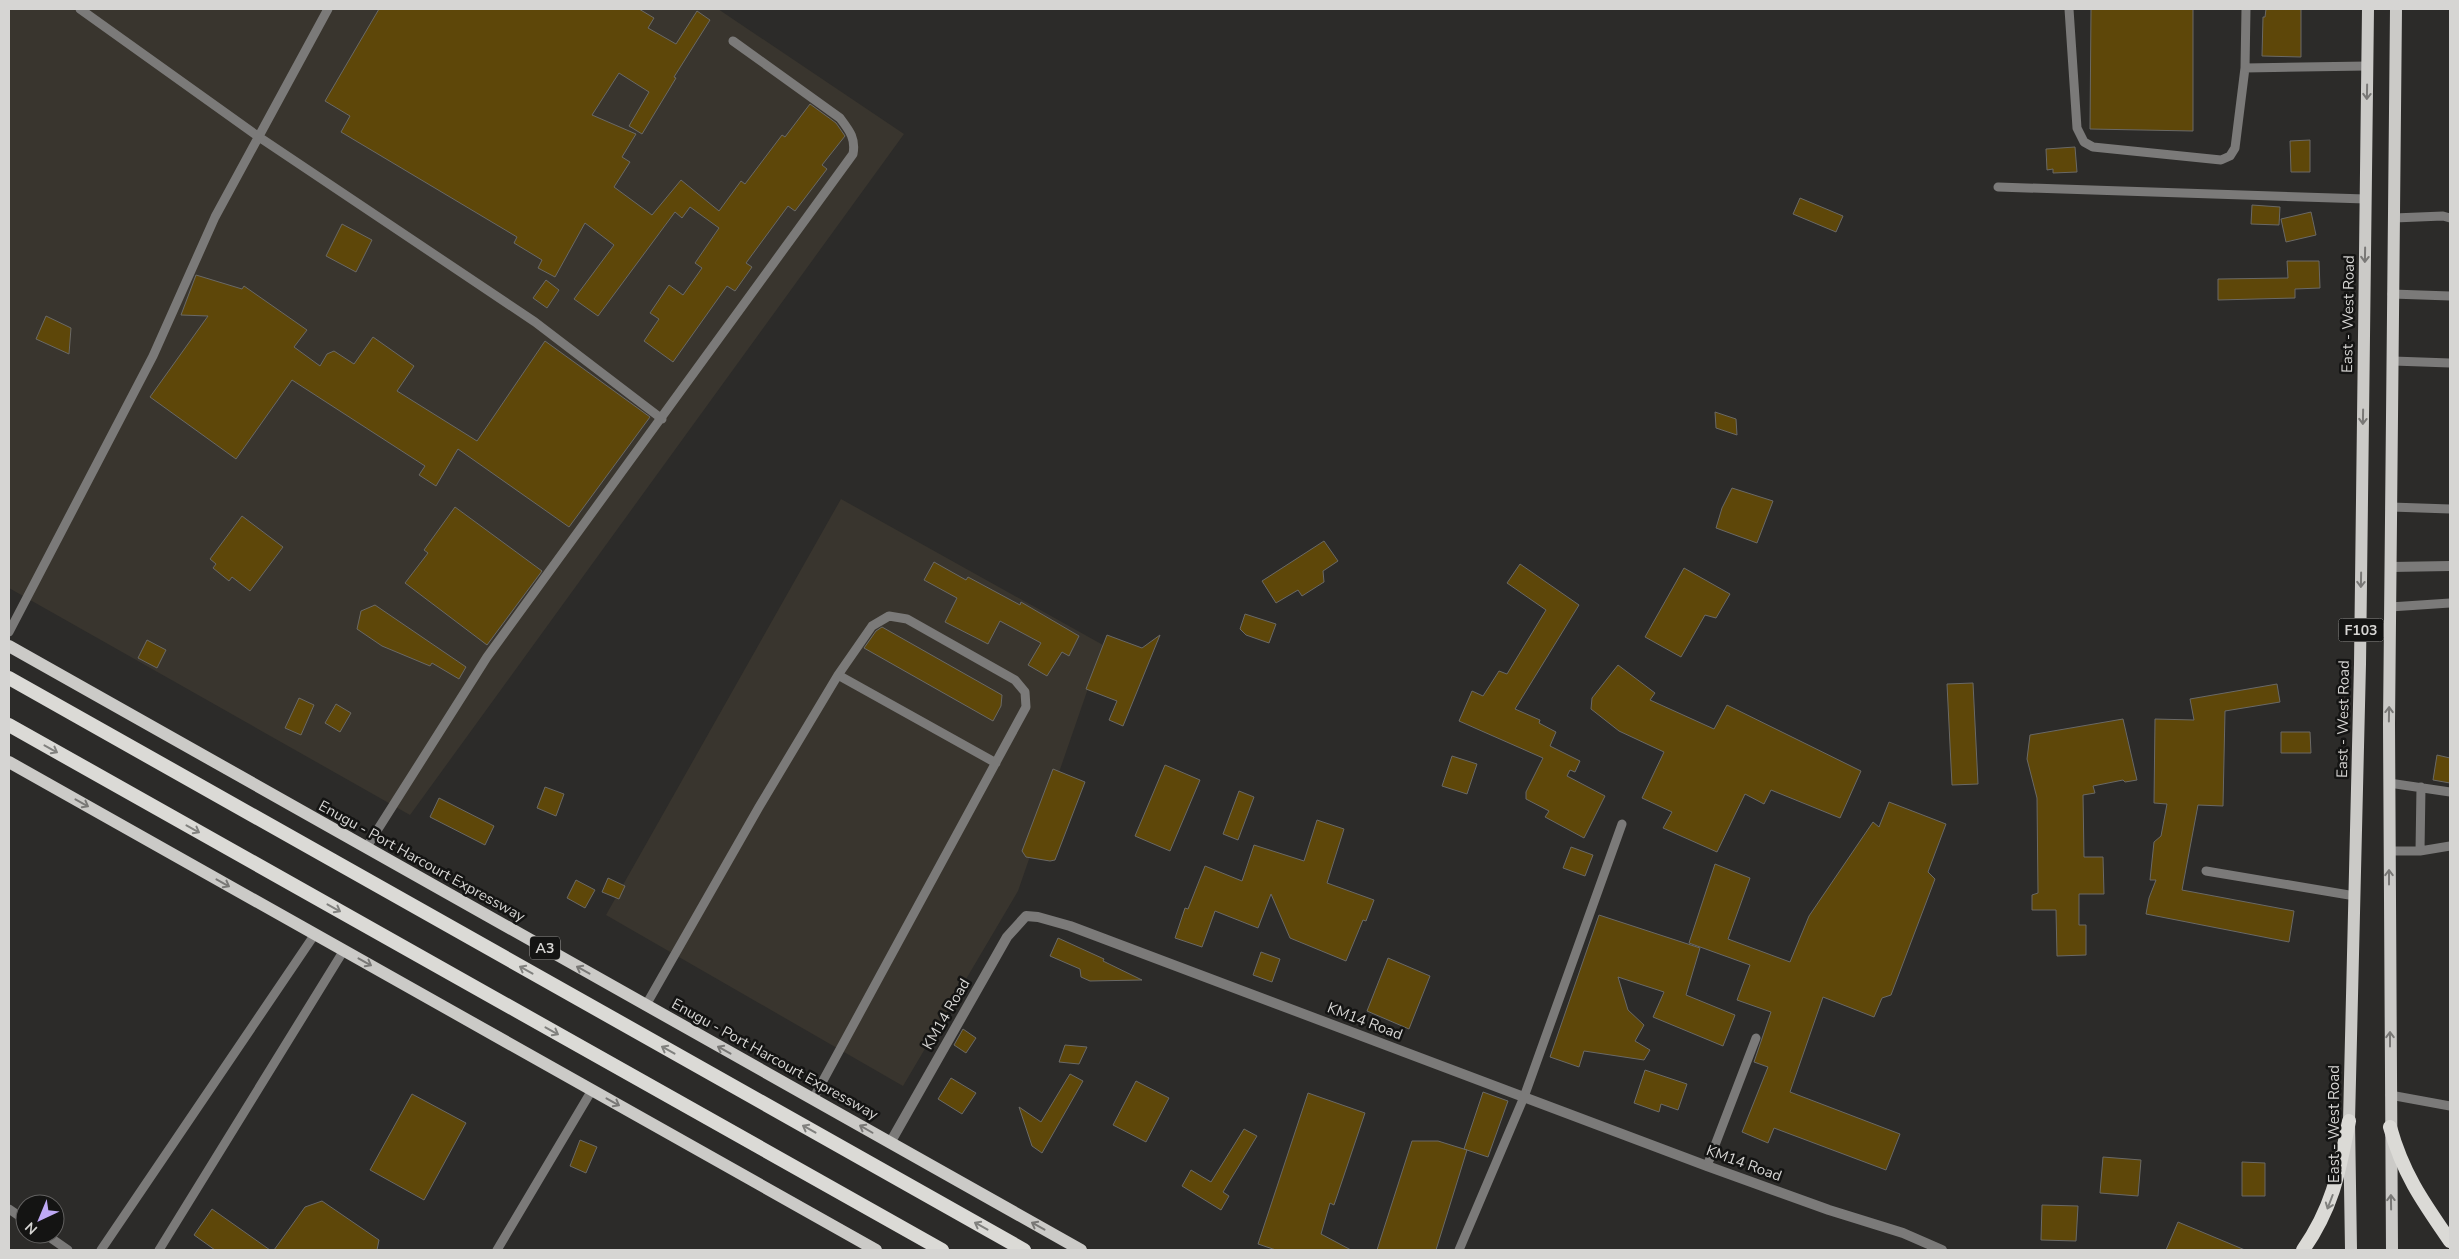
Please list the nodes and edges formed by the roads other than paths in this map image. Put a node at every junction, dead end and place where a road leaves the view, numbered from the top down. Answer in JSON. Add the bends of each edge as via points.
{"nodes":[{"id":1,"x":80,"y":9,"type":"edge"},
{"id":2,"x":328,"y":9,"type":"edge"},
{"id":3,"x":2069,"y":9,"type":"edge"},
{"id":4,"x":2246,"y":9,"type":"edge"},
{"id":5,"x":2368,"y":9,"type":"edge"},
{"id":6,"x":2396,"y":9,"type":"edge"},
{"id":7,"x":733,"y":41,"type":"dead end"},
{"id":8,"x":2367,"y":66,"type":"junction"},
{"id":9,"x":2245,"y":68,"type":"junction"},
{"id":10,"x":259,"y":137,"type":"junction"},
{"id":11,"x":1998,"y":186,"type":"dead end"},
{"id":12,"x":2366,"y":199,"type":"junction"},
{"id":13,"x":2394,"y":218,"type":"junction"},
{"id":14,"x":2450,"y":218,"type":"edge"},
{"id":15,"x":2392,"y":294,"type":"junction"},
{"id":16,"x":2450,"y":296,"type":"edge"},
{"id":17,"x":2393,"y":361,"type":"junction"},
{"id":18,"x":2450,"y":363,"type":"edge"},
{"id":19,"x":662,"y":419,"type":"junction"},
{"id":20,"x":2391,"y":507,"type":"junction"},
{"id":21,"x":2450,"y":509,"type":"edge"},
{"id":22,"x":2450,"y":566,"type":"edge"},
{"id":23,"x":2391,"y":567,"type":"junction"},
{"id":24,"x":2450,"y":603,"type":"edge"},
{"id":25,"x":2390,"y":607,"type":"junction"},
{"id":26,"x":9,"y":632,"type":"edge"},
{"id":27,"x":9,"y":646,"type":"edge"},
{"id":28,"x":838,"y":675,"type":"junction"},
{"id":29,"x":9,"y":678,"type":"edge"},
{"id":30,"x":9,"y":725,"type":"edge"},
{"id":31,"x":9,"y":762,"type":"edge"},
{"id":32,"x":996,"y":763,"type":"junction"},
{"id":33,"x":2389,"y":783,"type":"junction"},
{"id":34,"x":2421,"y":787,"type":"junction"},
{"id":35,"x":2450,"y":792,"type":"edge"},
{"id":36,"x":1622,"y":824,"type":"dead end"},
{"id":37,"x":2450,"y":846,"type":"edge"},
{"id":38,"x":366,"y":848,"type":"junction"},
{"id":39,"x":2389,"y":851,"type":"junction"},
{"id":40,"x":2420,"y":851,"type":"junction"},
{"id":41,"x":2206,"y":870,"type":"dead end"},
{"id":42,"x":2355,"y":896,"type":"junction"},
{"id":43,"x":315,"y":934,"type":"junction"},
{"id":44,"x":344,"y":950,"type":"junction"},
{"id":45,"x":646,"y":1005,"type":"junction"},
{"id":46,"x":1756,"y":1038,"type":"dead end"},
{"id":47,"x":592,"y":1090,"type":"junction"},
{"id":48,"x":2390,"y":1095,"type":"junction"},
{"id":49,"x":1524,"y":1097,"type":"junction"},
{"id":50,"x":813,"y":1099,"type":"junction"},
{"id":51,"x":2450,"y":1106,"type":"edge"},
{"id":52,"x":2349,"y":1121,"type":"junction"},
{"id":53,"x":2390,"y":1128,"type":"junction"},
{"id":54,"x":890,"y":1143,"type":"junction"},
{"id":55,"x":1707,"y":1166,"type":"junction"},
{"id":56,"x":2450,"y":1241,"type":"edge"},
{"id":57,"x":101,"y":1250,"type":"edge"},
{"id":58,"x":160,"y":1250,"type":"edge"},
{"id":59,"x":497,"y":1250,"type":"edge"},
{"id":60,"x":876,"y":1250,"type":"edge"},
{"id":61,"x":942,"y":1250,"type":"edge"},
{"id":62,"x":1024,"y":1250,"type":"edge"},
{"id":63,"x":1081,"y":1250,"type":"edge"},
{"id":64,"x":1460,"y":1250,"type":"edge"},
{"id":65,"x":1942,"y":1250,"type":"edge"},
{"id":66,"x":2303,"y":1250,"type":"edge"},
{"id":67,"x":2351,"y":1250,"type":"edge"},
{"id":68,"x":2392,"y":1250,"type":"edge"}],
"edges":[{"from":1,"to":10,"type":"lane"},
{"from":2,"to":10,"type":"lane"},
{"from":3,"to":9,"type":"lane","via":[[2077,128],[2084,142],[2093,148],[2221,160],[2230,156],[2235,148]]},
{"from":4,"to":9,"type":"lane"},
{"from":5,"to":8,"type":"main road","name":"East - West Road","number":"F103"},
{"from":6,"to":13,"type":"main road","number":"F103"},
{"from":7,"to":19,"type":"lane","via":[[840,118],[852,134],[854,154]]},
{"from":8,"to":9,"type":"lane"},
{"from":8,"to":12,"type":"main road","name":"East - West Road","number":"F103","one_way":true},
{"from":10,"to":19,"type":"lane","via":[[535,322]]},
{"from":10,"to":26,"type":"lane","via":[[216,217],[153,356]]},
{"from":11,"to":12,"type":"lane"},
{"from":12,"to":42,"type":"main road","name":"East - West Road","number":"F103","one_way":true},
{"from":13,"to":14,"type":"lane"},
{"from":13,"to":15,"type":"main road","number":"F103"},
{"from":15,"to":16,"type":"lane"},
{"from":15,"to":17,"type":"main road","number":"F103"},
{"from":17,"to":18,"type":"lane"},
{"from":17,"to":20,"type":"main road","number":"F103"},
{"from":19,"to":38,"type":"lane","via":[[487,657]]},
{"from":20,"to":21,"type":"lane"},
{"from":20,"to":23,"type":"main road","number":"F103"},
{"from":22,"to":23,"type":"street"},
{"from":23,"to":25,"type":"main road","number":"F103"},
{"from":24,"to":25,"type":"lane"},
{"from":33,"to":25,"type":"main road","number":"F103","one_way":true},
{"from":27,"to":38,"type":"main road","name":"Enugu - Port Harcourt Expressway","number":"A3"},
{"from":28,"to":32,"type":"lane"},
{"from":28,"to":32,"type":"lane","via":[[872,626],[888,616],[907,619],[1015,680],[1025,692],[1026,707]]},
{"from":28,"to":45,"type":"lane"},
{"from":62,"to":29,"type":"highway","number":"A3","one_way":true},
{"from":30,"to":61,"type":"highway","one_way":true},
{"from":31,"to":43,"type":"main road","one_way":true},
{"from":32,"to":50,"type":"lane"},
{"from":33,"to":34,"type":"lane"},
{"from":33,"to":39,"type":"main road","number":"F103"},
{"from":34,"to":35,"type":"lane"},
{"from":34,"to":40,"type":"lane"},
{"from":36,"to":49,"type":"lane"},
{"from":37,"to":40,"type":"lane"},
{"from":45,"to":38,"type":"main road","name":"Enugu - Port Harcourt Expressway","number":"A3","one_way":true},
{"from":39,"to":40,"type":"lane"},
{"from":48,"to":39,"type":"main road","number":"F103","one_way":true},
{"from":41,"to":42,"type":"lane"},
{"from":42,"to":52,"type":"main road","name":"East - West Road","number":"F103"},
{"from":43,"to":44,"type":"main road"},
{"from":43,"to":57,"type":"lane"},
{"from":44,"to":47,"type":"main road","one_way":true},
{"from":44,"to":58,"type":"lane"},
{"from":50,"to":45,"type":"main road","name":"Enugu - Port Harcourt Expressway","number":"A3","one_way":true},
{"from":46,"to":55,"type":"lane"},
{"from":47,"to":59,"type":"lane"},
{"from":47,"to":60,"type":"main road","one_way":true},
{"from":48,"to":51,"type":"lane"},
{"from":48,"to":53,"type":"main road","number":"F103"},
{"from":49,"to":54,"type":"street","name":"KM14 Road","via":[[1070,926],[1026,916],[1008,937]]},
{"from":49,"to":55,"type":"street","name":"KM14 Road"},
{"from":49,"to":64,"type":"lane"},
{"from":54,"to":50,"type":"main road","name":"Enugu - Port Harcourt Expressway","number":"A3","one_way":true},
{"from":52,"to":66,"type":"highway","one_way":true,"via":[[2336,1185],[2323,1219]]},
{"from":52,"to":67,"type":"main road","name":"East - West Road","number":"F103"},
{"from":53,"to":56,"type":"highway","via":[[2406,1173]]},
{"from":68,"to":53,"type":"main road","number":"F103","one_way":true},
{"from":63,"to":54,"type":"main road","name":"Enugu - Port Harcourt Expressway","number":"A3","one_way":true},
{"from":55,"to":65,"type":"street","name":"KM14 Road","via":[[1903,1233]]}]}
